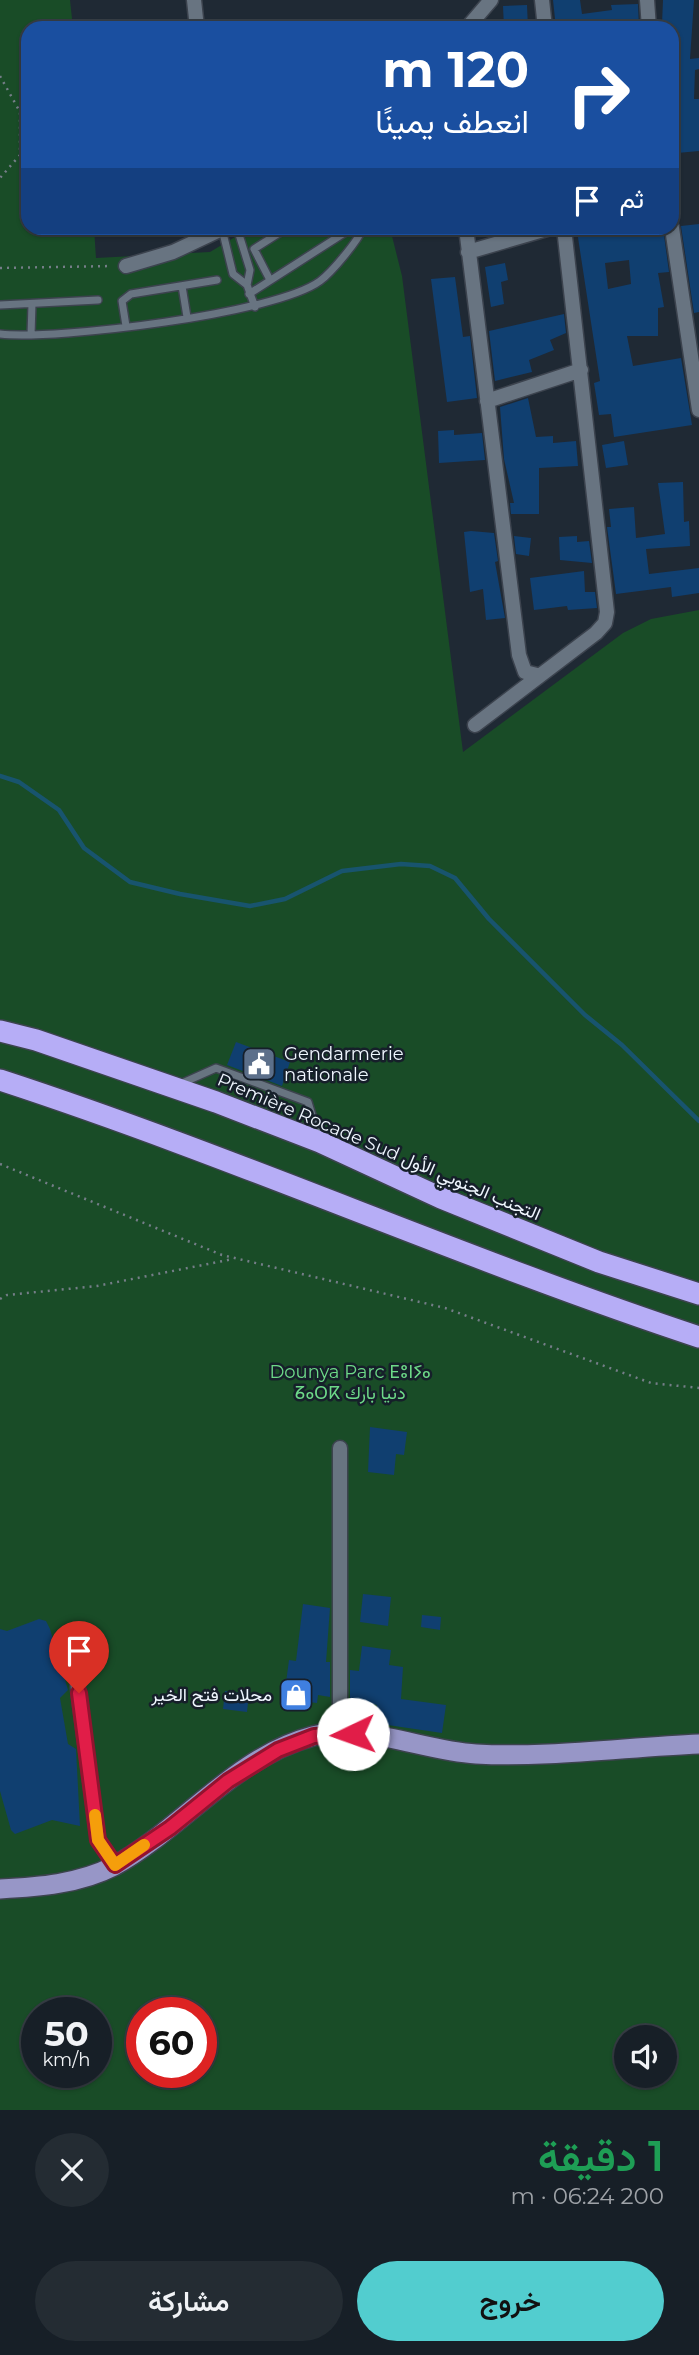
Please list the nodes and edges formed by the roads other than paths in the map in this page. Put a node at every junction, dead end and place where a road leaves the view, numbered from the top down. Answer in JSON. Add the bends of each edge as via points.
{"nodes":[{"id":1,"x":194,"y":0,"type":"edge"},
{"id":2,"x":491,"y":0,"type":"edge"},
{"id":3,"x":542,"y":0,"type":"edge"},
{"id":4,"x":646,"y":0,"type":"edge"},
{"id":5,"x":196,"y":21,"type":"edge"},
{"id":6,"x":473,"y":21,"type":"edge"},
{"id":7,"x":544,"y":21,"type":"edge"},
{"id":8,"x":648,"y":21,"type":"edge"},
{"id":9,"x":206,"y":235,"type":"edge"},
{"id":10,"x":223,"y":235,"type":"edge"},
{"id":11,"x":226,"y":235,"type":"edge"},
{"id":12,"x":276,"y":235,"type":"edge"},
{"id":13,"x":341,"y":235,"type":"edge"},
{"id":14,"x":358,"y":235,"type":"edge"},
{"id":15,"x":467,"y":235,"type":"edge"},
{"id":16,"x":526,"y":235,"type":"edge"},
{"id":17,"x":565,"y":235,"type":"edge"},
{"id":18,"x":672,"y":235,"type":"edge"},
{"id":19,"x":333,"y":240,"type":"junction"},
{"id":20,"x":468,"y":252,"type":"junction"},
{"id":21,"x":342,"y":256,"type":"junction"},
{"id":22,"x":126,"y":266,"type":"road end"},
{"id":23,"x":217,"y":280,"type":"dead end"},
{"id":24,"x":270,"y":280,"type":"junction"},
{"id":25,"x":247,"y":285,"type":"junction"},
{"id":26,"x":182,"y":286,"type":"junction"},
{"id":27,"x":249,"y":294,"type":"junction"},
{"id":28,"x":98,"y":300,"type":"dead end"},
{"id":29,"x":32,"y":303,"type":"junction"},
{"id":30,"x":0,"y":305,"type":"edge"},
{"id":31,"x":255,"y":307,"type":"junction"},
{"id":32,"x":187,"y":317,"type":"junction"},
{"id":33,"x":126,"y":326,"type":"junction"},
{"id":34,"x":0,"y":334,"type":"edge"},
{"id":35,"x":31,"y":335,"type":"junction"},
{"id":36,"x":581,"y":370,"type":"junction"},
{"id":37,"x":487,"y":401,"type":"junction"},
{"id":38,"x":699,"y":410,"type":"edge"},
{"id":39,"x":537,"y":675,"type":"junction"},
{"id":40,"x":475,"y":725,"type":"dead end"},
{"id":41,"x":0,"y":1031,"type":"edge"},
{"id":42,"x":0,"y":1080,"type":"edge"},
{"id":43,"x":173,"y":1087,"type":"junction"},
{"id":44,"x":320,"y":1142,"type":"junction"},
{"id":45,"x":699,"y":1294,"type":"edge"},
{"id":46,"x":699,"y":1339,"type":"edge"},
{"id":47,"x":340,"y":1448,"type":"dead end"},
{"id":48,"x":72,"y":1644,"type":"dead end"},
{"id":49,"x":340,"y":1734,"type":"junction"},
{"id":50,"x":699,"y":1744,"type":"edge"},
{"id":51,"x":115,"y":1865,"type":"junction"},
{"id":52,"x":0,"y":1889,"type":"edge"}],
"edges":[{"from":1,"to":5,"type":"street"},
{"from":2,"to":6,"type":"street"},
{"from":3,"to":7,"type":"street"},
{"from":4,"to":8,"type":"street"},
{"from":9,"to":22,"type":"street"},
{"from":10,"to":25,"type":"lane","via":[[233,274]]},
{"from":11,"to":25,"type":"lane","via":[[250,270]]},
{"from":12,"to":24,"type":"lane","via":[[254,249]]},
{"from":13,"to":19,"type":"lane"},
{"from":14,"to":21,"type":"lane"},
{"from":15,"to":20,"type":"street"},
{"from":16,"to":20,"type":"street"},
{"from":17,"to":36,"type":"street"},
{"from":18,"to":38,"type":"street"},
{"from":19,"to":21,"type":"lane"},
{"from":19,"to":24,"type":"lane"},
{"from":20,"to":37,"type":"street"},
{"from":21,"to":31,"type":"lane","via":[[320,281],[287,298]]},
{"from":23,"to":26,"type":"lane"},
{"from":24,"to":27,"type":"lane"},
{"from":25,"to":27,"type":"lane"},
{"from":26,"to":32,"type":"lane"},
{"from":26,"to":33,"type":"lane","via":[[131,294],[121,301]]},
{"from":27,"to":31,"type":"lane"},
{"from":28,"to":29,"type":"lane"},
{"from":29,"to":30,"type":"lane"},
{"from":29,"to":35,"type":"lane"},
{"from":31,"to":32,"type":"lane"},
{"from":32,"to":33,"type":"lane"},
{"from":33,"to":35,"type":"lane"},
{"from":34,"to":35,"type":"lane"},
{"from":36,"to":37,"type":"street"},
{"from":36,"to":39,"type":"street","via":[[607,612],[596,633]]},
{"from":37,"to":39,"type":"street","via":[[519,655],[525,671]]},
{"from":39,"to":40,"type":"street"},
{"from":41,"to":43,"type":"highway","name":"Première Rocade Sud التجنب الجنوبي الأول"},
{"from":42,"to":46,"type":"highway","via":[[107,1115],[475,1258]]},
{"from":43,"to":44,"type":"highway","name":"Première Rocade Sud التجنب الجنوبي الأول"},
{"from":43,"to":44,"type":"lane","via":[[216,1068],[308,1102]]},
{"from":44,"to":45,"type":"highway","name":"Première Rocade Sud التجنب الجنوبي الأول","via":[[441,1198],[599,1262]]},
{"from":47,"to":49,"type":"street"},
{"from":48,"to":51,"type":"street","via":[[98,1840]]},
{"from":49,"to":50,"type":"main road","via":[[475,1754]]},
{"from":49,"to":51,"type":"main road","via":[[314,1736],[278,1750]]},
{"from":51,"to":52,"type":"main road","via":[[47,1887]]}]}
